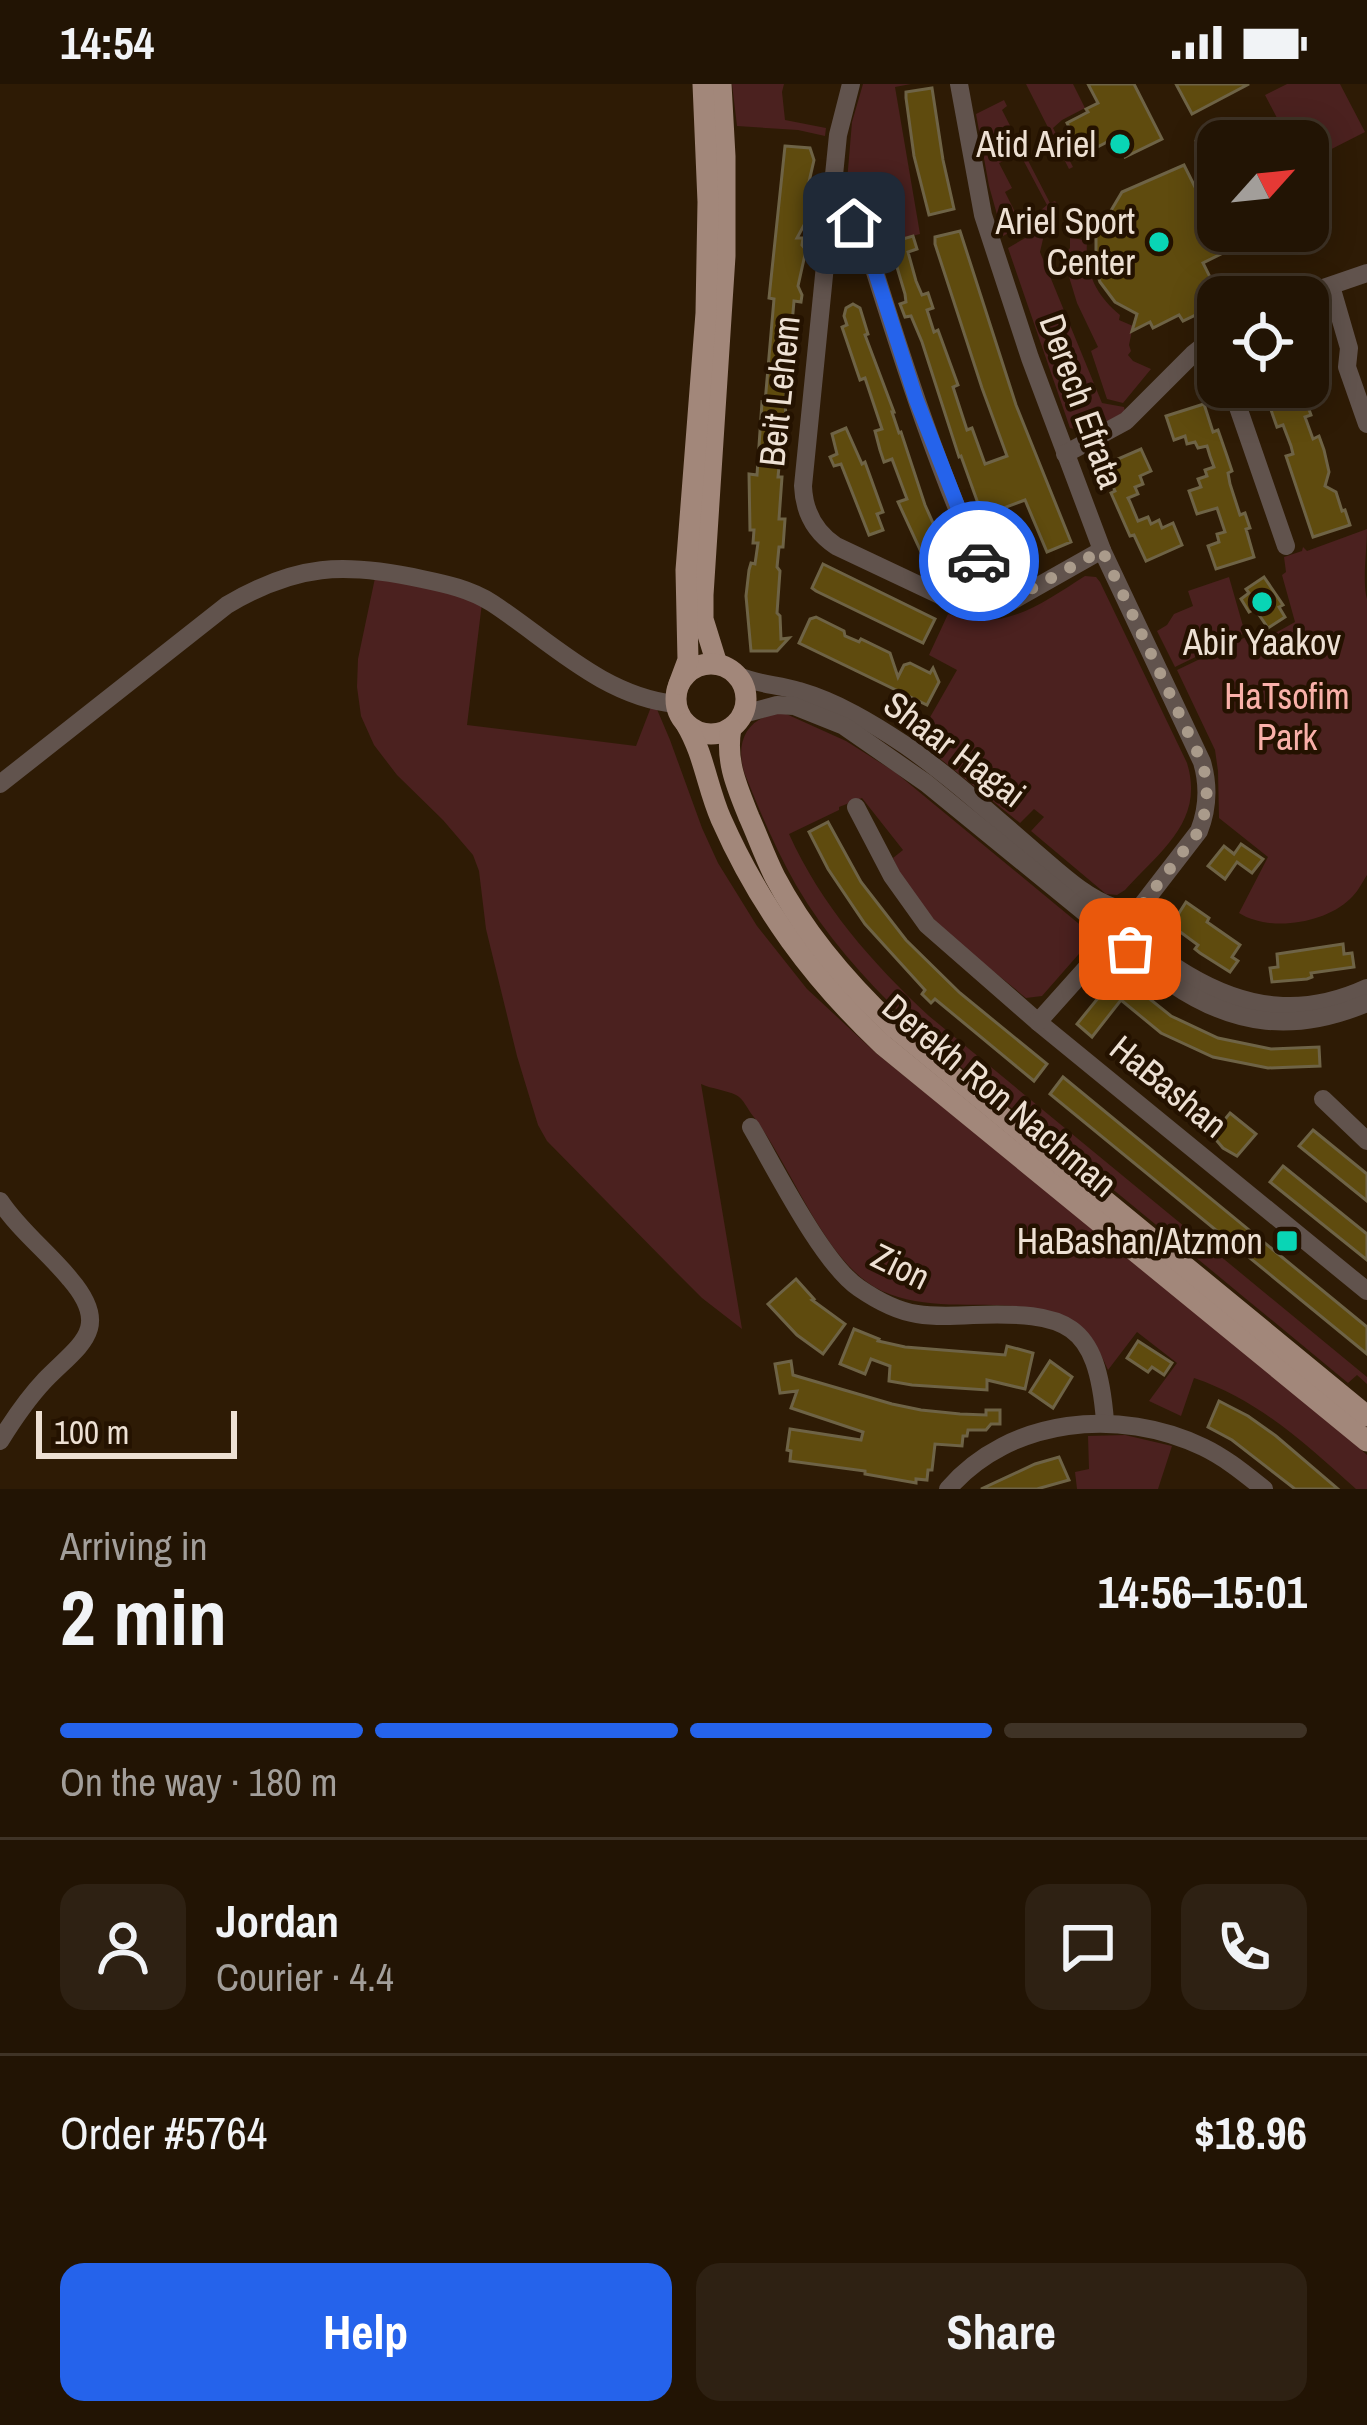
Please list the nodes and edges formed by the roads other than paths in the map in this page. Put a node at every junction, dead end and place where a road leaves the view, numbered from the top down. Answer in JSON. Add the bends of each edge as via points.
{"nodes":[{"id":1,"x":703,"y":84,"type":"edge"},
{"id":2,"x":721,"y":84,"type":"edge"},
{"id":3,"x":851,"y":84,"type":"edge"},
{"id":4,"x":959,"y":84,"type":"edge"},
{"id":5,"x":830,"y":213,"type":"junction"},
{"id":6,"x":1367,"y":273,"type":"edge"},
{"id":7,"x":1330,"y":286,"type":"joint"},
{"id":8,"x":1197,"y":357,"type":"edge"},
{"id":9,"x":1238,"y":408,"type":"edge"},
{"id":10,"x":1367,"y":424,"type":"edge"},
{"id":11,"x":1065,"y":454,"type":"junction"},
{"id":12,"x":1286,"y":546,"type":"dead end"},
{"id":13,"x":1102,"y":550,"type":"junction"},
{"id":14,"x":1000,"y":606,"type":"junction"},
{"id":15,"x":727,"y":670,"type":"junction"},
{"id":16,"x":681,"y":704,"type":"junction"},
{"id":17,"x":737,"y":721,"type":"junction"},
{"id":18,"x":0,"y":784,"type":"edge"},
{"id":19,"x":856,"y":806,"type":"dead end"},
{"id":20,"x":1131,"y":918,"type":"junction"},
{"id":21,"x":1110,"y":943,"type":"junction"},
{"id":22,"x":1367,"y":988,"type":"edge"},
{"id":23,"x":1367,"y":1004,"type":"edge"},
{"id":24,"x":1038,"y":1022,"type":"junction"},
{"id":25,"x":1323,"y":1099,"type":"dead end"},
{"id":26,"x":751,"y":1127,"type":"dead end"},
{"id":27,"x":1367,"y":1141,"type":"edge"},
{"id":28,"x":0,"y":1201,"type":"edge"},
{"id":29,"x":1367,"y":1292,"type":"edge"},
{"id":30,"x":1367,"y":1416,"type":"edge"},
{"id":31,"x":1105,"y":1421,"type":"junction"},
{"id":32,"x":0,"y":1441,"type":"edge"},
{"id":33,"x":1367,"y":1441,"type":"edge"},
{"id":34,"x":948,"y":1489,"type":"edge"},
{"id":35,"x":1264,"y":1489,"type":"edge"}],
"edges":[{"from":1,"to":16,"type":"main road","name":"Derekh Ron Nachman","via":[[706,313]]},
{"from":2,"to":15,"type":"main road","via":[[725,256],[703,619]]},
{"from":3,"to":5,"type":"street","name":"Beit Lehem"},
{"from":4,"to":11,"type":"street","name":"Derech Efrata","via":[[983,214]]},
{"from":5,"to":14,"type":"street","via":[[862,230],[932,443]]},
{"from":5,"to":14,"type":"street","name":"Beit Lehem","via":[[803,486],[812,522],[836,546],[944,598]]},
{"from":6,"to":7,"type":"street"},
{"from":7,"to":10,"type":"street"},
{"from":8,"to":11,"type":"street","via":[[1126,421]]},
{"from":9,"to":12,"type":"street"},
{"from":11,"to":13,"type":"street","name":"Derech Efrata"},
{"from":13,"to":14,"type":"street"},
{"from":13,"to":20,"type":"street","name":"Derech Efrata","via":[[1208,780],[1199,831]]},
{"from":15,"to":16,"type":"main road","via":[[697,667]]},
{"from":15,"to":17,"type":"main road","via":[[746,698]]},
{"from":15,"to":20,"type":"street","name":"Shaar Hagai","via":[[824,699],[880,729],[1100,903]]},
{"from":16,"to":17,"type":"main road","via":[[704,734]]},
{"from":16,"to":18,"type":"street","via":[[632,695],[475,594],[381,570],[334,568],[257,587],[226,605]]},
{"from":16,"to":33,"type":"main road","name":"Derekh Ron Nachman","via":[[710,793],[759,895],[848,1011]]},
{"from":17,"to":21,"type":"street","name":"Shaar Hagai","via":[[777,705],[844,726],[926,783],[1089,916]]},
{"from":17,"to":30,"type":"main road","name":"Derekh Ron Nachman","via":[[730,764],[775,877],[862,996]]},
{"from":19,"to":24,"type":"street","name":"HaBashan","via":[[926,925]]},
{"from":20,"to":21,"type":"street","via":[[1136,944]]},
{"from":20,"to":21,"type":"street","via":[[1103,917]]},
{"from":20,"to":22,"type":"street","name":"Shaar Hagai","via":[[1178,969],[1251,1004],[1325,1004]]},
{"from":21,"to":23,"type":"street","name":"Shaar Hagai","via":[[1210,1006],[1244,1018],[1324,1019]]},
{"from":21,"to":24,"type":"street"},
{"from":24,"to":29,"type":"street","name":"HaBashan"},
{"from":25,"to":27,"type":"street"},
{"from":26,"to":31,"type":"street","name":"Zion","via":[[856,1287],[912,1314],[1047,1317],[1070,1329],[1094,1357]]},
{"from":28,"to":32,"type":"street","via":[[70,1279],[90,1324],[78,1352],[34,1392]]},
{"from":31,"to":34,"type":"street","via":[[1011,1442]]},
{"from":31,"to":35,"type":"street","via":[[1204,1447]]}]}
